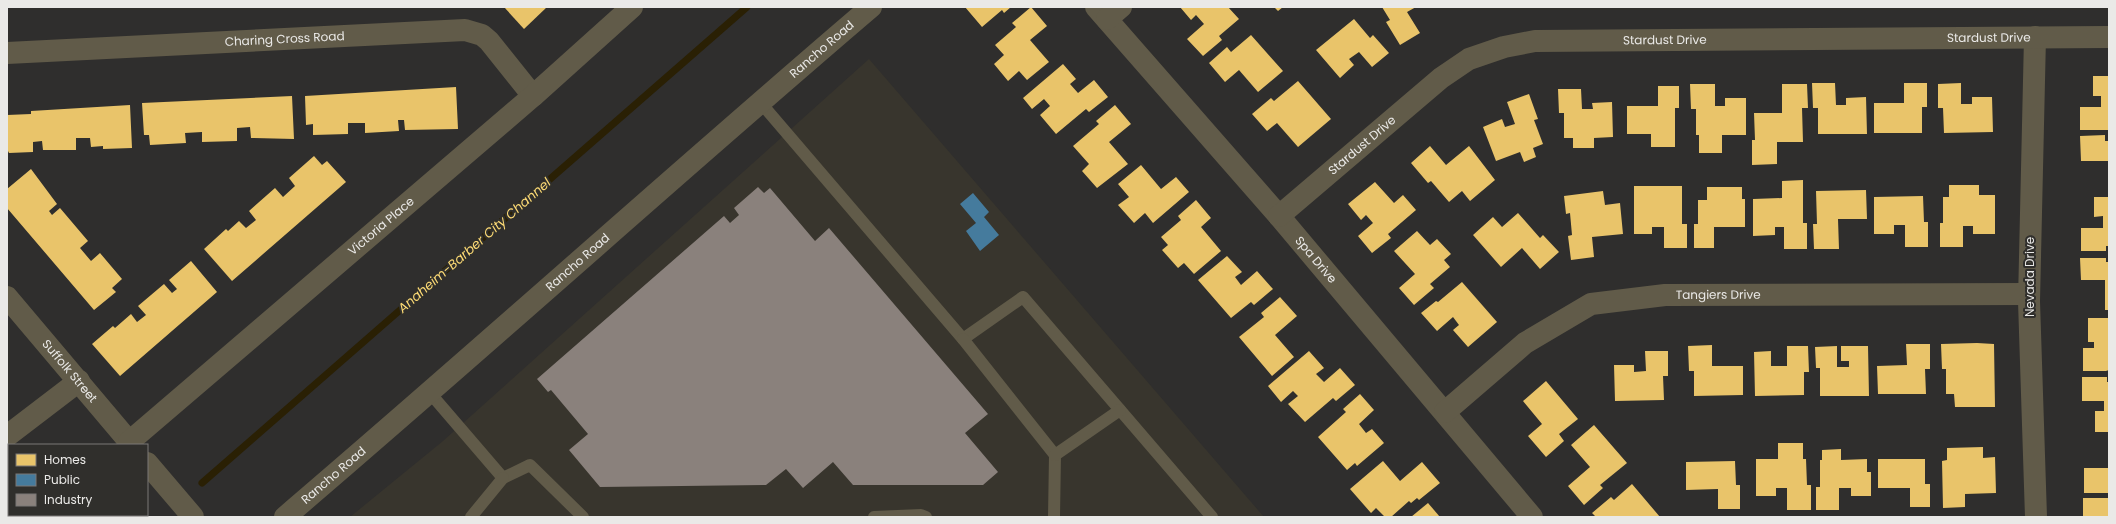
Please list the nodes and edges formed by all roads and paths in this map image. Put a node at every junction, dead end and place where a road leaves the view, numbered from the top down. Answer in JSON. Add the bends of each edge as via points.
{"nodes":[{"id":1,"x":632,"y":7,"type":"edge"},
{"id":2,"x":871,"y":7,"type":"edge"},
{"id":3,"x":1108,"y":11,"type":"edge"},
{"id":4,"x":2035,"y":37,"type":"junction"},
{"id":5,"x":2109,"y":37,"type":"edge"},
{"id":6,"x":7,"y":53,"type":"edge"},
{"id":7,"x":533,"y":96,"type":"junction"},
{"id":8,"x":760,"y":102,"type":"junction"},
{"id":9,"x":1280,"y":216,"type":"junction"},
{"id":10,"x":2029,"y":294,"type":"junction"},
{"id":11,"x":7,"y":297,"type":"edge"},
{"id":12,"x":963,"y":339,"type":"junction"},
{"id":13,"x":79,"y":381,"type":"junction"},
{"id":14,"x":430,"y":393,"type":"junction"},
{"id":15,"x":1120,"y":410,"type":"junction"},
{"id":16,"x":1445,"y":412,"type":"junction"},
{"id":17,"x":7,"y":436,"type":"edge"},
{"id":18,"x":130,"y":443,"type":"edge"},
{"id":19,"x":1055,"y":455,"type":"junction"},
{"id":20,"x":148,"y":464,"type":"edge"},
{"id":21,"x":503,"y":478,"type":"junction"},
{"id":22,"x":193,"y":517,"type":"edge"},
{"id":23,"x":285,"y":517,"type":"edge"},
{"id":24,"x":470,"y":517,"type":"edge"},
{"id":25,"x":583,"y":517,"type":"edge"},
{"id":26,"x":874,"y":517,"type":"edge"},
{"id":27,"x":926,"y":517,"type":"edge"},
{"id":28,"x":1054,"y":517,"type":"edge"},
{"id":29,"x":1212,"y":517,"type":"edge"},
{"id":30,"x":1532,"y":517,"type":"edge"},
{"id":31,"x":2036,"y":517,"type":"edge"}],
"edges":[{"from":1,"to":7,"type":"street","name":"Victoria Place"},
{"from":2,"to":8,"type":"street","name":"Rancho Road"},
{"from":3,"to":9,"type":"street","name":"Spa Drive"},
{"from":4,"to":5,"type":"street","name":"Stardust Drive"},
{"from":4,"to":9,"type":"street","name":"Stardust Drive","via":[[1535,41],[1504,47],[1469,59],[1441,78]]},
{"from":4,"to":10,"type":"street","name":"Nevada Drive"},
{"from":6,"to":7,"type":"street","name":"Charing Cross Road","via":[[465,30],[482,35],[489,41]]},
{"from":7,"to":18,"type":"street","name":"Victoria Place"},
{"from":8,"to":12,"type":"lane"},
{"from":8,"to":14,"type":"street","name":"Rancho Road"},
{"from":9,"to":16,"type":"street","name":"Spa Drive"},
{"from":10,"to":16,"type":"street","name":"Tangiers Drive","via":[[1665,295],[1591,304],[1525,343]]},
{"from":10,"to":31,"type":"street","name":"Nevada Drive"},
{"from":11,"to":13,"type":"street","name":"Suffolk Street"},
{"from":12,"to":15,"type":"lane","via":[[1023,296]]},
{"from":12,"to":19,"type":"lane"},
{"from":13,"to":17,"type":"street"},
{"from":13,"to":18,"type":"street","name":"Suffolk Street"},
{"from":14,"to":21,"type":"lane"},
{"from":14,"to":23,"type":"street","name":"Rancho Road"},
{"from":15,"to":19,"type":"lane"},
{"from":15,"to":29,"type":"lane"},
{"from":16,"to":30,"type":"street","name":"Spa Drive"},
{"from":19,"to":28,"type":"lane"},
{"from":20,"to":22,"type":"street"},
{"from":21,"to":24,"type":"lane"},
{"from":21,"to":25,"type":"lane","via":[[530,465]]},
{"from":26,"to":27,"type":"lane"}]}
